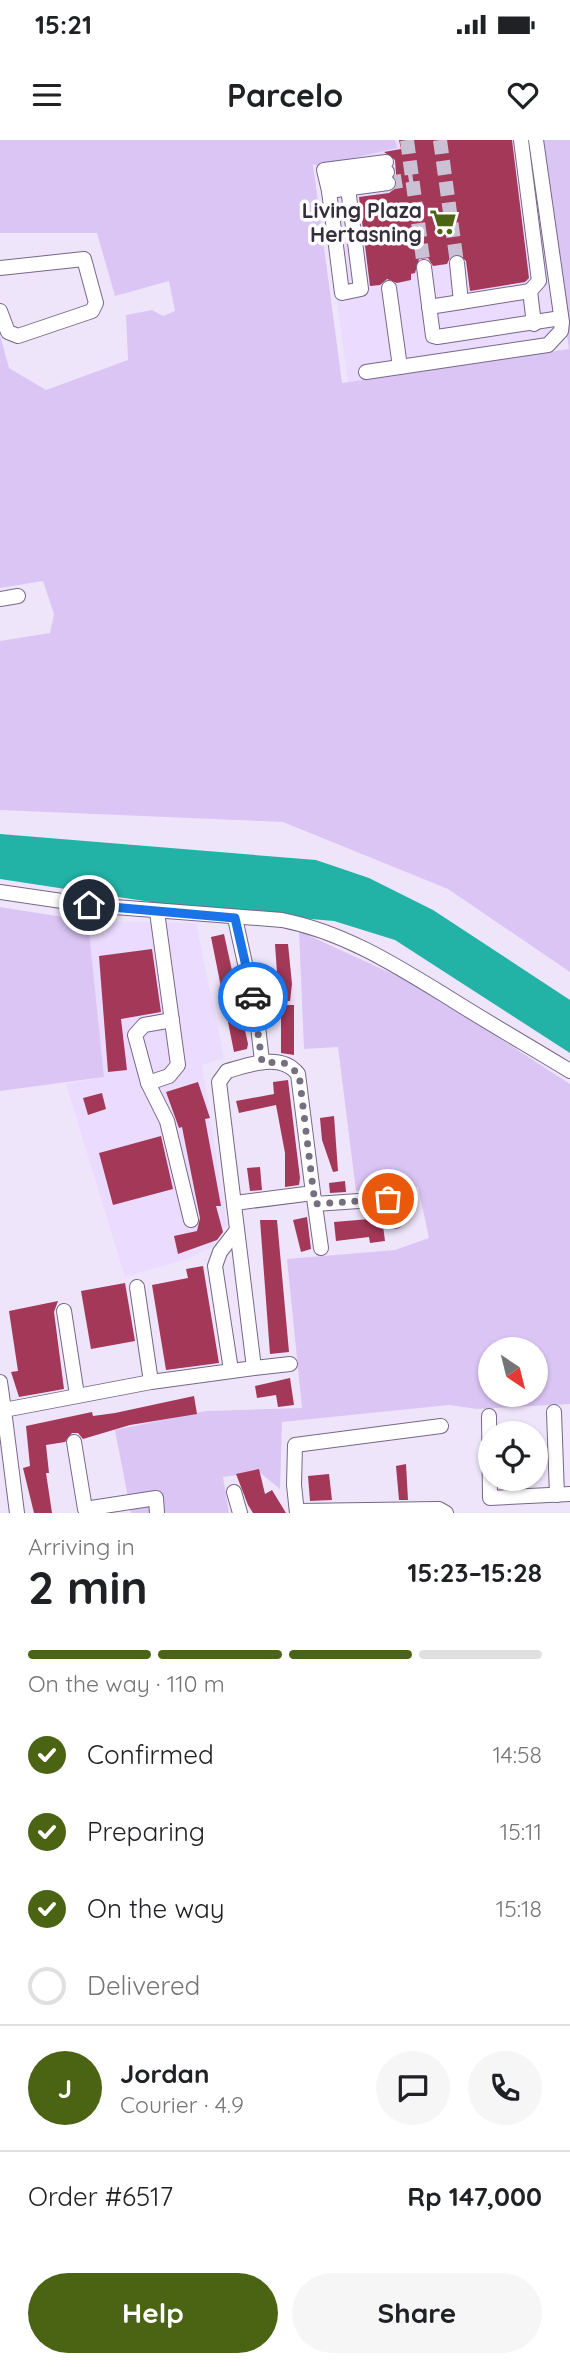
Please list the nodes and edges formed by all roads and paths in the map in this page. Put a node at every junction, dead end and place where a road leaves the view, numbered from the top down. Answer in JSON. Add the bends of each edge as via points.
{"nodes":[{"id":1,"x":521,"y":140,"type":"edge"},
{"id":2,"x":536,"y":140,"type":"edge"},
{"id":3,"x":328,"y":186,"type":"junction"},
{"id":4,"x":348,"y":188,"type":"junction"},
{"id":5,"x":457,"y":263,"type":"tunnel mouth"},
{"id":6,"x":424,"y":267,"type":"tunnel mouth"},
{"id":7,"x":0,"y":268,"type":"edge"},
{"id":8,"x":389,"y":288,"type":"dead end"},
{"id":9,"x":530,"y":291,"type":"junction"},
{"id":10,"x":461,"y":302,"type":"junction"},
{"id":11,"x":429,"y":307,"type":"junction"},
{"id":12,"x":0,"y":312,"type":"edge"},
{"id":13,"x":561,"y":318,"type":"junction"},
{"id":14,"x":534,"y":324,"type":"junction"},
{"id":15,"x":400,"y":367,"type":"junction"},
{"id":16,"x":366,"y":372,"type":"dead end"},
{"id":17,"x":18,"y":596,"type":"dead end"},
{"id":18,"x":0,"y":599,"type":"edge"},
{"id":19,"x":0,"y":892,"type":"edge"},
{"id":20,"x":157,"y":912,"type":"junction"},
{"id":21,"x":235,"y":918,"type":"junction"},
{"id":22,"x":172,"y":1020,"type":"junction"},
{"id":23,"x":262,"y":1062,"type":"junction"},
{"id":24,"x":570,"y":1071,"type":"edge"},
{"id":25,"x":148,"y":1083,"type":"junction"},
{"id":26,"x":314,"y":1199,"type":"junction"},
{"id":27,"x":235,"y":1203,"type":"junction"},
{"id":28,"x":191,"y":1220,"type":"dead end"},
{"id":29,"x":395,"y":1221,"type":"dead end"},
{"id":30,"x":237,"y":1230,"type":"junction"},
{"id":31,"x":321,"y":1248,"type":"dead end"},
{"id":32,"x":137,"y":1287,"type":"dead end"},
{"id":33,"x":64,"y":1311,"type":"dead end"},
{"id":34,"x":290,"y":1364,"type":"dead end"},
{"id":35,"x":254,"y":1368,"type":"junction"},
{"id":36,"x":231,"y":1370,"type":"junction"},
{"id":37,"x":0,"y":1382,"type":"edge"},
{"id":38,"x":151,"y":1382,"type":"junction"},
{"id":39,"x":77,"y":1395,"type":"junction"},
{"id":40,"x":4,"y":1410,"type":"junction"},
{"id":41,"x":554,"y":1412,"type":"dead end"},
{"id":42,"x":489,"y":1416,"type":"dead end"},
{"id":43,"x":442,"y":1426,"type":"dead end"},
{"id":44,"x":74,"y":1442,"type":"dead end"},
{"id":45,"x":7,"y":1481,"type":"edge"},
{"id":46,"x":234,"y":1492,"type":"dead end"},
{"id":47,"x":563,"y":1494,"type":"edge"},
{"id":48,"x":388,"y":1511,"type":"edge"},
{"id":49,"x":297,"y":1512,"type":"edge"},
{"id":50,"x":17,"y":1513,"type":"edge"},
{"id":51,"x":157,"y":1513,"type":"edge"},
{"id":52,"x":240,"y":1513,"type":"edge"},
{"id":53,"x":446,"y":1513,"type":"edge"}],
"edges":[{"from":1,"to":9,"type":"street","via":[[539,281]]},
{"from":2,"to":13,"type":"street"},
{"from":3,"to":4,"type":"street"},
{"from":3,"to":4,"type":"street","via":[[324,170],[388,174]]},
{"from":3,"to":4,"type":"street","via":[[342,293],[361,289]]},
{"from":5,"to":10,"type":"street"},
{"from":6,"to":11,"type":"street"},
{"from":7,"to":12,"type":"street","via":[[84,259],[96,303],[92,312],[18,336],[8,332]]},
{"from":8,"to":15,"type":"street"},
{"from":9,"to":10,"type":"street"},
{"from":9,"to":14,"type":"street"},
{"from":10,"to":11,"type":"street"},
{"from":11,"to":14,"type":"street","via":[[437,337]]},
{"from":13,"to":14,"type":"street"},
{"from":13,"to":15,"type":"street","via":[[561,331],[548,345]]},
{"from":15,"to":16,"type":"street"},
{"from":17,"to":18,"type":"street"},
{"from":19,"to":20,"type":"street"},
{"from":20,"to":21,"type":"street"},
{"from":20,"to":22,"type":"street"},
{"from":21,"to":23,"type":"street"},
{"from":21,"to":24,"type":"street","via":[[306,925],[354,943],[398,965]]},
{"from":22,"to":25,"type":"street","via":[[176,1069]]},
{"from":22,"to":25,"type":"street","via":[[144,1024],[135,1035]]},
{"from":23,"to":26,"type":"street","via":[[284,1063],[299,1074]]},
{"from":23,"to":27,"type":"street","via":[[227,1070],[220,1077]]},
{"from":25,"to":28,"type":"street","via":[[167,1121]]},
{"from":26,"to":27,"type":"street"},
{"from":26,"to":29,"type":"street","via":[[388,1199]]},
{"from":26,"to":31,"type":"street"},
{"from":27,"to":30,"type":"street"},
{"from":30,"to":35,"type":"street"},
{"from":30,"to":36,"type":"street","via":[[215,1266]]},
{"from":32,"to":38,"type":"street"},
{"from":33,"to":39,"type":"street"},
{"from":34,"to":35,"type":"street"},
{"from":35,"to":36,"type":"street"},
{"from":36,"to":38,"type":"street"},
{"from":37,"to":40,"type":"street"},
{"from":38,"to":39,"type":"street"},
{"from":39,"to":40,"type":"street"},
{"from":40,"to":45,"type":"street"},
{"from":41,"to":47,"type":"street"},
{"from":42,"to":47,"type":"street","via":[[490,1498]]},
{"from":43,"to":49,"type":"street","via":[[295,1445]]},
{"from":44,"to":51,"type":"street","via":[[85,1509],[156,1498]]},
{"from":45,"to":50,"type":"street"},
{"from":46,"to":52,"type":"street"},
{"from":48,"to":49,"type":"street"},
{"from":48,"to":53,"type":"street","via":[[439,1509]]}]}
